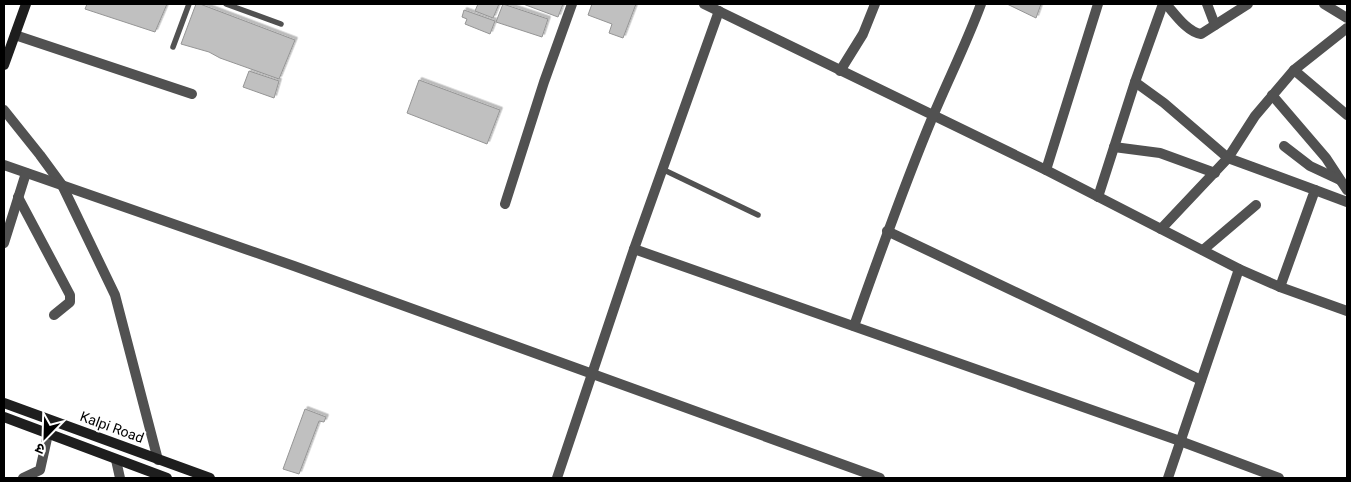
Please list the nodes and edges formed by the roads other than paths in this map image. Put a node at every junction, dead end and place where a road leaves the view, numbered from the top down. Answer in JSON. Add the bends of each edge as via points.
{"nodes":[{"id":1,"x":26,"y":4,"type":"edge"},
{"id":2,"x":189,"y":4,"type":"edge"},
{"id":3,"x":226,"y":4,"type":"edge"},
{"id":4,"x":572,"y":4,"type":"edge"},
{"id":5,"x":875,"y":4,"type":"edge"},
{"id":6,"x":980,"y":4,"type":"edge"},
{"id":7,"x":1098,"y":4,"type":"edge"},
{"id":8,"x":1164,"y":4,"type":"edge"},
{"id":9,"x":1207,"y":4,"type":"edge"},
{"id":10,"x":1248,"y":4,"type":"edge"},
{"id":11,"x":1324,"y":4,"type":"edge"},
{"id":12,"x":712,"y":6,"type":"edge"},
{"id":13,"x":1347,"y":18,"type":"edge"},
{"id":14,"x":281,"y":24,"type":"dead end"},
{"id":15,"x":1215,"y":25,"type":"junction"},
{"id":16,"x":1347,"y":28,"type":"edge"},
{"id":17,"x":15,"y":35,"type":"junction"},
{"id":18,"x":173,"y":46,"type":"dead end"},
{"id":19,"x":4,"y":65,"type":"edge"},
{"id":20,"x":840,"y":70,"type":"junction"},
{"id":21,"x":1294,"y":70,"type":"junction"},
{"id":22,"x":1135,"y":82,"type":"junction"},
{"id":23,"x":192,"y":94,"type":"dead end"},
{"id":24,"x":1272,"y":95,"type":"junction"},
{"id":25,"x":4,"y":110,"type":"edge"},
{"id":26,"x":1347,"y":114,"type":"edge"},
{"id":27,"x":933,"y":116,"type":"junction"},
{"id":28,"x":1284,"y":146,"type":"dead end"},
{"id":29,"x":1114,"y":147,"type":"junction"},
{"id":30,"x":1228,"y":158,"type":"junction"},
{"id":31,"x":4,"y":165,"type":"edge"},
{"id":32,"x":662,"y":169,"type":"junction"},
{"id":33,"x":1046,"y":170,"type":"junction"},
{"id":34,"x":26,"y":173,"type":"junction"},
{"id":35,"x":1215,"y":173,"type":"junction"},
{"id":36,"x":1341,"y":180,"type":"junction"},
{"id":37,"x":62,"y":185,"type":"junction"},
{"id":38,"x":1315,"y":190,"type":"junction"},
{"id":39,"x":1347,"y":190,"type":"edge"},
{"id":40,"x":18,"y":197,"type":"junction"},
{"id":41,"x":1098,"y":197,"type":"junction"},
{"id":42,"x":1347,"y":202,"type":"edge"},
{"id":43,"x":506,"y":204,"type":"dead end"},
{"id":44,"x":1256,"y":205,"type":"dead end"},
{"id":45,"x":758,"y":215,"type":"dead end"},
{"id":46,"x":1162,"y":229,"type":"junction"},
{"id":47,"x":887,"y":231,"type":"junction"},
{"id":48,"x":4,"y":243,"type":"edge"},
{"id":49,"x":634,"y":249,"type":"junction"},
{"id":50,"x":1203,"y":250,"type":"junction"},
{"id":51,"x":1239,"y":269,"type":"junction"},
{"id":52,"x":1280,"y":287,"type":"junction"},
{"id":53,"x":1347,"y":311,"type":"edge"},
{"id":54,"x":54,"y":315,"type":"dead end"},
{"id":55,"x":854,"y":326,"type":"junction"},
{"id":56,"x":592,"y":374,"type":"junction"},
{"id":57,"x":1201,"y":380,"type":"junction"},
{"id":58,"x":4,"y":402,"type":"edge"},
{"id":59,"x":4,"y":417,"type":"edge"},
{"id":60,"x":48,"y":434,"type":"junction"},
{"id":61,"x":1180,"y":441,"type":"junction"},
{"id":62,"x":116,"y":460,"type":"junction"},
{"id":63,"x":158,"y":460,"type":"junction"},
{"id":64,"x":23,"y":478,"type":"edge"},
{"id":65,"x":120,"y":478,"type":"edge"},
{"id":66,"x":167,"y":478,"type":"edge"},
{"id":67,"x":210,"y":478,"type":"edge"},
{"id":68,"x":557,"y":478,"type":"edge"},
{"id":69,"x":880,"y":478,"type":"edge"},
{"id":70,"x":1168,"y":478,"type":"edge"},
{"id":71,"x":1279,"y":478,"type":"edge"}],
"edges":[{"from":1,"to":17,"type":"main road"},
{"from":2,"to":18,"type":"lane"},
{"from":3,"to":14,"type":"lane"},
{"from":4,"to":43,"type":"street"},
{"from":5,"to":20,"type":"street","via":[[863,34]]},
{"from":6,"to":27,"type":"street"},
{"from":7,"to":33,"type":"street"},
{"from":8,"to":15,"type":"street","via":[[1196,33],[1206,32]]},
{"from":8,"to":22,"type":"street"},
{"from":9,"to":15,"type":"street"},
{"from":10,"to":15,"type":"street"},
{"from":11,"to":13,"type":"street"},
{"from":12,"to":20,"type":"street"},
{"from":12,"to":32,"type":"street"},
{"from":16,"to":21,"type":"street"},
{"from":17,"to":19,"type":"main road"},
{"from":17,"to":23,"type":"street"},
{"from":20,"to":27,"type":"street"},
{"from":21,"to":24,"type":"street"},
{"from":21,"to":26,"type":"street"},
{"from":22,"to":29,"type":"street"},
{"from":22,"to":30,"type":"street"},
{"from":24,"to":30,"type":"street"},
{"from":24,"to":36,"type":"street"},
{"from":25,"to":37,"type":"street"},
{"from":27,"to":33,"type":"street"},
{"from":27,"to":47,"type":"street"},
{"from":28,"to":36,"type":"street","via":[[1319,171]]},
{"from":29,"to":35,"type":"street","via":[[1160,153]]},
{"from":29,"to":41,"type":"street"},
{"from":30,"to":35,"type":"street"},
{"from":30,"to":38,"type":"street"},
{"from":31,"to":34,"type":"street"},
{"from":32,"to":45,"type":"lane"},
{"from":32,"to":49,"type":"street"},
{"from":33,"to":41,"type":"street"},
{"from":34,"to":37,"type":"street"},
{"from":34,"to":40,"type":"street"},
{"from":35,"to":46,"type":"street"},
{"from":36,"to":39,"type":"street"},
{"from":37,"to":56,"type":"street"},
{"from":37,"to":63,"type":"street","via":[[115,295]]},
{"from":38,"to":42,"type":"street"},
{"from":38,"to":52,"type":"street"},
{"from":40,"to":48,"type":"street"},
{"from":40,"to":54,"type":"street","via":[[70,295],[70,302]]},
{"from":41,"to":46,"type":"street"},
{"from":44,"to":50,"type":"street"},
{"from":46,"to":50,"type":"street"},
{"from":47,"to":55,"type":"street"},
{"from":47,"to":57,"type":"street"},
{"from":49,"to":55,"type":"street"},
{"from":49,"to":56,"type":"street"},
{"from":50,"to":51,"type":"street"},
{"from":51,"to":52,"type":"street"},
{"from":51,"to":57,"type":"street"},
{"from":52,"to":53,"type":"street"},
{"from":55,"to":61,"type":"street"},
{"from":56,"to":68,"type":"street"},
{"from":56,"to":69,"type":"street"},
{"from":57,"to":61,"type":"street"},
{"from":58,"to":63,"type":"main road","name":"Kalpi Road"},
{"from":59,"to":60,"type":"main road","name":"Kalpi Road"},
{"from":60,"to":62,"type":"main road","name":"Kalpi Road"},
{"from":60,"to":64,"type":"street","via":[[40,470]]},
{"from":61,"to":70,"type":"street"},
{"from":61,"to":71,"type":"street"},
{"from":62,"to":65,"type":"street"},
{"from":62,"to":66,"type":"main road","name":"Kalpi Road"},
{"from":63,"to":67,"type":"main road","name":"Kalpi Road"}]}
